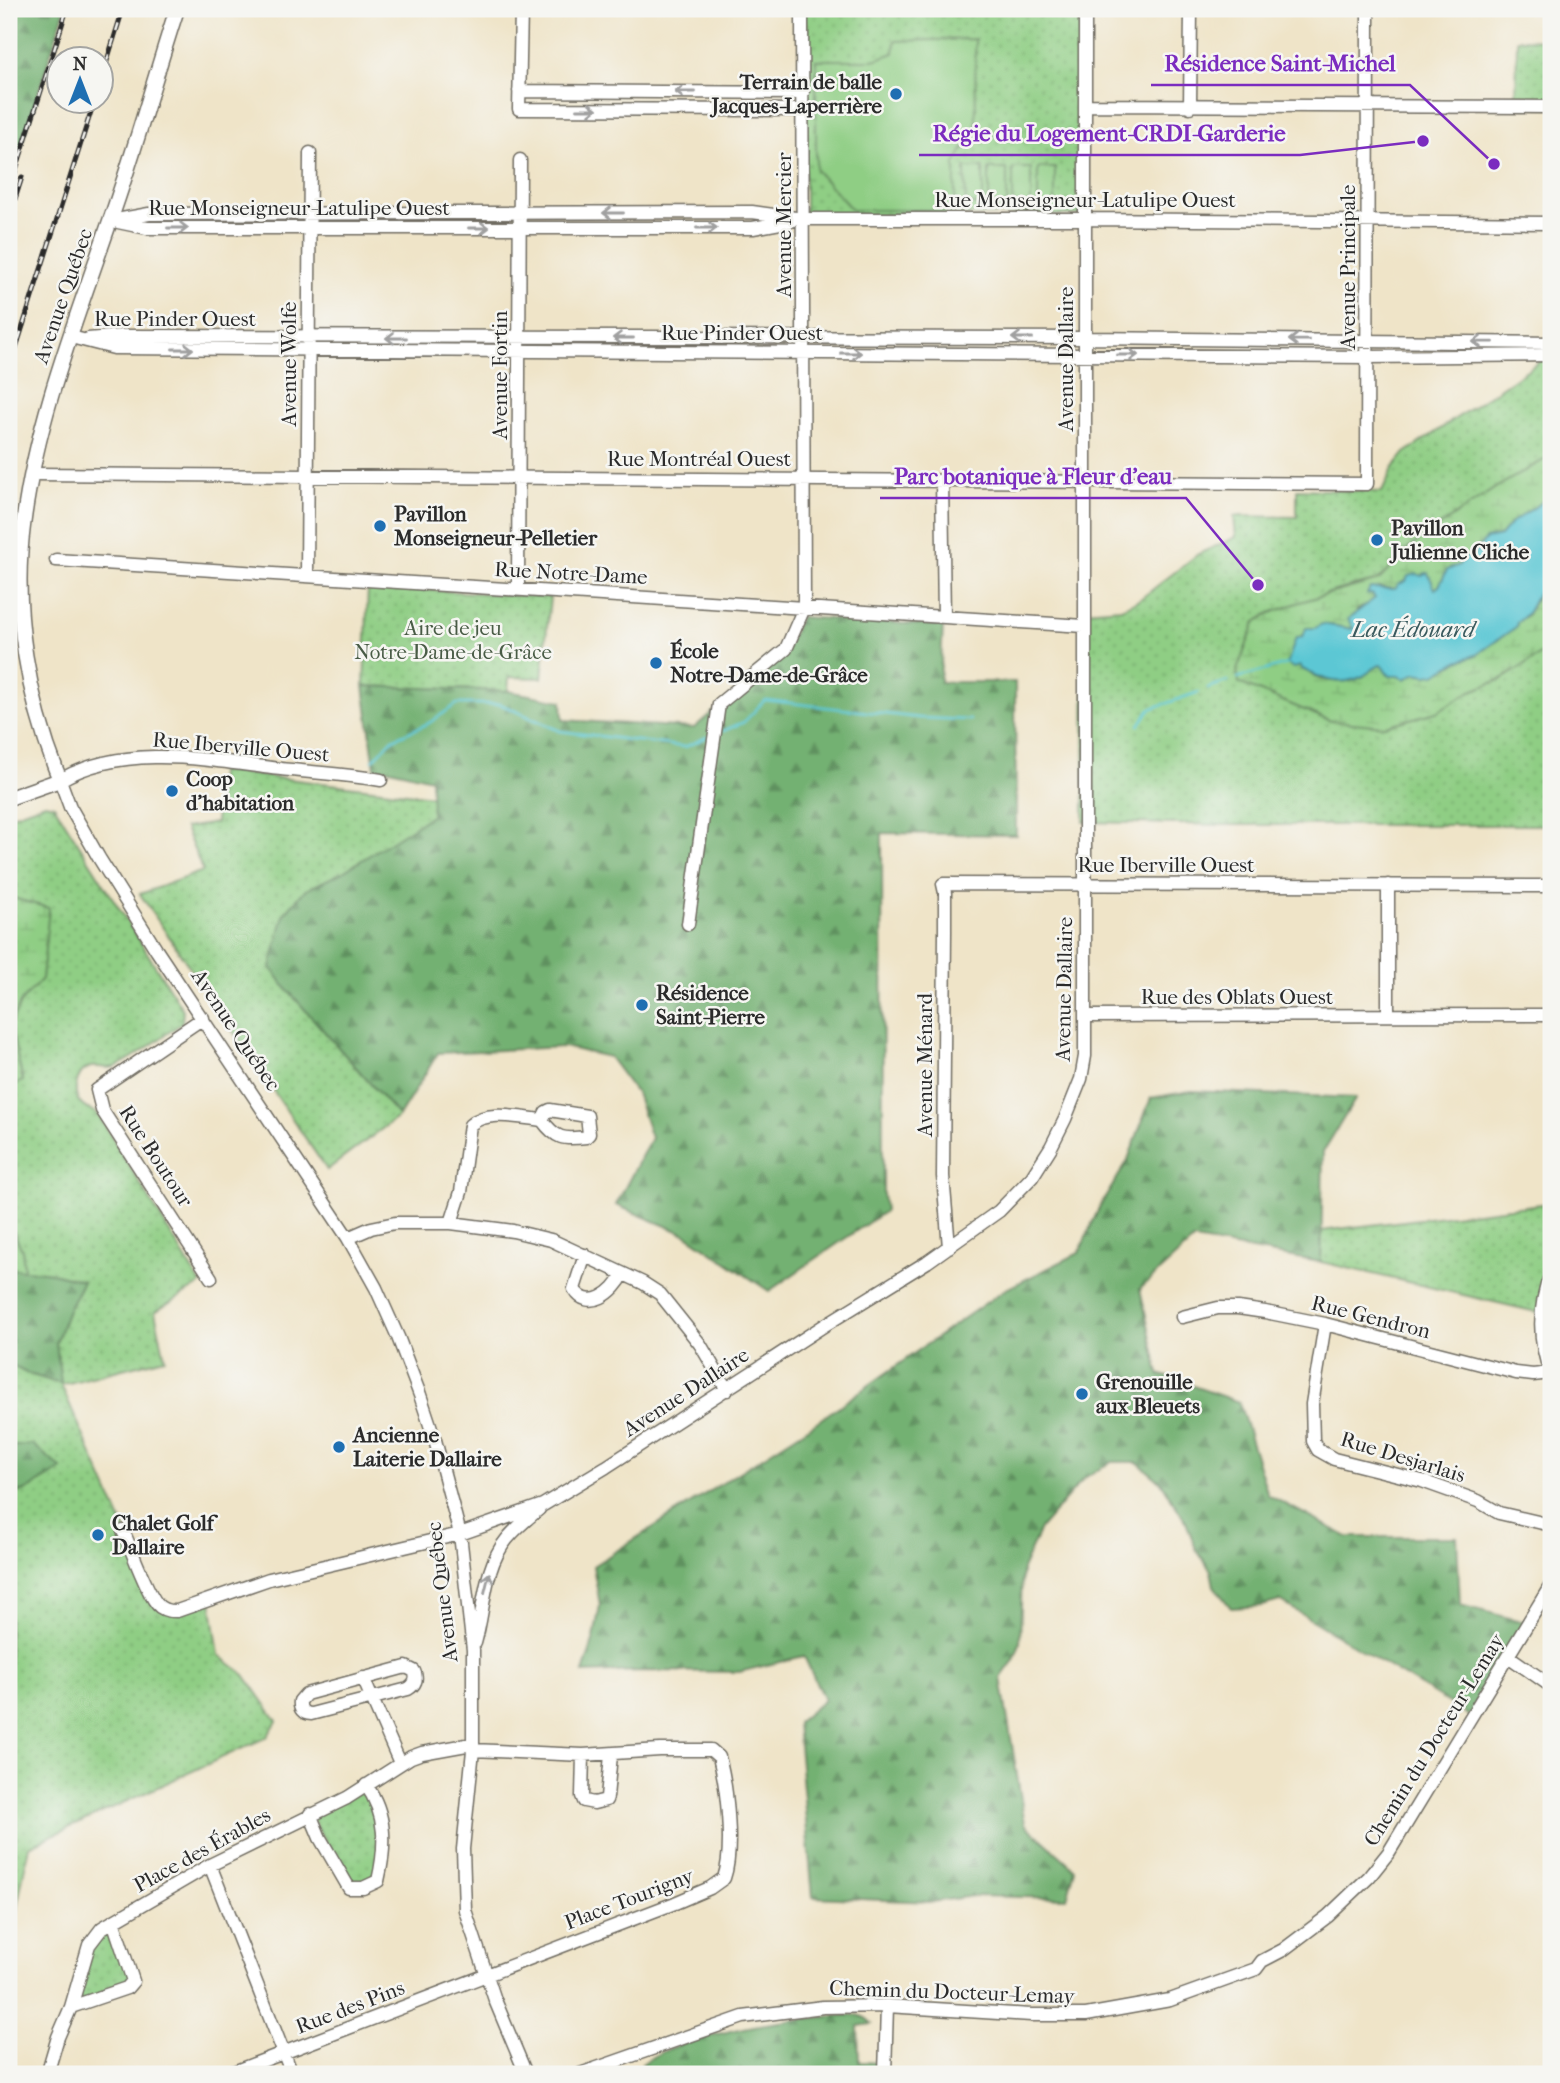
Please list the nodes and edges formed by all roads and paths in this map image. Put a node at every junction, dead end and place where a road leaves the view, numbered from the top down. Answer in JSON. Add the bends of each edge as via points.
{"nodes":[{"id":1,"x":177,"y":9,"type":"edge"},
{"id":2,"x":520,"y":9,"type":"edge"},
{"id":3,"x":803,"y":9,"type":"edge"},
{"id":4,"x":1086,"y":9,"type":"edge"},
{"id":5,"x":1191,"y":9,"type":"edge"},
{"id":6,"x":1368,"y":9,"type":"edge"},
{"id":7,"x":519,"y":91,"type":"junction"},
{"id":8,"x":803,"y":93,"type":"junction"},
{"id":9,"x":1085,"y":105,"type":"junction"},
{"id":10,"x":1190,"y":107,"type":"junction"},
{"id":11,"x":1551,"y":107,"type":"edge"},
{"id":12,"x":1368,"y":108,"type":"junction"},
{"id":13,"x":803,"y":110,"type":"junction"},
{"id":14,"x":310,"y":153,"type":"dead end"},
{"id":15,"x":520,"y":160,"type":"dead end"},
{"id":16,"x":309,"y":214,"type":"junction"},
{"id":17,"x":519,"y":214,"type":"junction"},
{"id":18,"x":803,"y":219,"type":"junction"},
{"id":19,"x":1085,"y":219,"type":"junction"},
{"id":20,"x":111,"y":221,"type":"junction"},
{"id":21,"x":1367,"y":222,"type":"junction"},
{"id":22,"x":1551,"y":223,"type":"edge"},
{"id":23,"x":309,"y":228,"type":"junction"},
{"id":24,"x":519,"y":228,"type":"junction"},
{"id":25,"x":71,"y":337,"type":"junction"},
{"id":26,"x":804,"y":338,"type":"junction"},
{"id":27,"x":1085,"y":338,"type":"junction"},
{"id":28,"x":1367,"y":341,"type":"junction"},
{"id":29,"x":1551,"y":343,"type":"edge"},
{"id":30,"x":309,"y":344,"type":"junction"},
{"id":31,"x":519,"y":344,"type":"junction"},
{"id":32,"x":804,"y":353,"type":"junction"},
{"id":33,"x":1085,"y":355,"type":"junction"},
{"id":34,"x":1551,"y":355,"type":"edge"},
{"id":35,"x":1367,"y":357,"type":"junction"},
{"id":36,"x":32,"y":474,"type":"junction"},
{"id":37,"x":308,"y":476,"type":"junction"},
{"id":38,"x":519,"y":477,"type":"junction"},
{"id":39,"x":804,"y":479,"type":"junction"},
{"id":40,"x":942,"y":480,"type":"junction"},
{"id":41,"x":1085,"y":481,"type":"junction"},
{"id":42,"x":1367,"y":484,"type":"joint"},
{"id":43,"x":15,"y":553,"type":"edge"},
{"id":44,"x":56,"y":560,"type":"dead end"},
{"id":45,"x":307,"y":576,"type":"junction"},
{"id":46,"x":518,"y":590,"type":"junction"},
{"id":47,"x":804,"y":608,"type":"junction"},
{"id":48,"x":944,"y":617,"type":"junction"},
{"id":49,"x":15,"y":624,"type":"edge"},
{"id":50,"x":1084,"y":626,"type":"junction"},
{"id":51,"x":60,"y":780,"type":"junction"},
{"id":52,"x":381,"y":780,"type":"dead end"},
{"id":53,"x":9,"y":799,"type":"edge"},
{"id":54,"x":943,"y":884,"type":"joint"},
{"id":55,"x":1085,"y":884,"type":"junction"},
{"id":56,"x":1388,"y":885,"type":"junction"},
{"id":57,"x":1551,"y":886,"type":"edge"},
{"id":58,"x":688,"y":924,"type":"dead end"},
{"id":59,"x":1388,"y":1015,"type":"junction"},
{"id":60,"x":1551,"y":1015,"type":"edge"},
{"id":61,"x":1086,"y":1016,"type":"junction"},
{"id":62,"x":203,"y":1018,"type":"junction"},
{"id":63,"x":542,"y":1120,"type":"dead end"},
{"id":64,"x":451,"y":1223,"type":"junction"},
{"id":65,"x":348,"y":1238,"type":"junction"},
{"id":66,"x":949,"y":1247,"type":"junction"},
{"id":67,"x":585,"y":1255,"type":"junction"},
{"id":68,"x":1551,"y":1273,"type":"edge"},
{"id":69,"x":623,"y":1274,"type":"junction"},
{"id":70,"x":212,"y":1278,"type":"dead end"},
{"id":71,"x":1182,"y":1317,"type":"dead end"},
{"id":72,"x":1325,"y":1324,"type":"junction"},
{"id":73,"x":1551,"y":1373,"type":"edge"},
{"id":74,"x":727,"y":1390,"type":"junction"},
{"id":75,"x":543,"y":1505,"type":"junction"},
{"id":76,"x":1551,"y":1524,"type":"edge"},
{"id":77,"x":123,"y":1531,"type":"dead end"},
{"id":78,"x":460,"y":1534,"type":"junction"},
{"id":79,"x":1551,"y":1585,"type":"edge"},
{"id":80,"x":473,"y":1650,"type":"junction"},
{"id":81,"x":1508,"y":1656,"type":"junction"},
{"id":82,"x":363,"y":1678,"type":"junction"},
{"id":83,"x":1551,"y":1686,"type":"edge"},
{"id":84,"x":371,"y":1699,"type":"junction"},
{"id":85,"x":472,"y":1747,"type":"junction"},
{"id":86,"x":583,"y":1755,"type":"junction"},
{"id":87,"x":611,"y":1755,"type":"junction"},
{"id":88,"x":400,"y":1763,"type":"junction"},
{"id":89,"x":366,"y":1785,"type":"junction"},
{"id":90,"x":310,"y":1814,"type":"junction"},
{"id":91,"x":210,"y":1865,"type":"junction"},
{"id":92,"x":113,"y":1921,"type":"junction"},
{"id":93,"x":486,"y":1976,"type":"junction"},
{"id":94,"x":887,"y":2006,"type":"junction"},
{"id":95,"x":71,"y":2007,"type":"junction"},
{"id":96,"x":284,"y":2053,"type":"junction"},
{"id":97,"x":47,"y":2074,"type":"edge"},
{"id":98,"x":228,"y":2074,"type":"edge"},
{"id":99,"x":292,"y":2074,"type":"edge"},
{"id":100,"x":526,"y":2074,"type":"edge"},
{"id":101,"x":580,"y":2074,"type":"edge"},
{"id":102,"x":886,"y":2074,"type":"edge"}],
"edges":[{"from":1,"to":20,"type":"main road","name":"Avenue Québec"},
{"from":2,"to":7,"type":"street"},
{"from":3,"to":8,"type":"street","name":"Avenue Mercier"},
{"from":4,"to":9,"type":"street","name":"Avenue Dallaire"},
{"from":5,"to":10,"type":"street"},
{"from":6,"to":12,"type":"street","name":"Avenue Principale"},
{"from":8,"to":7,"type":"street","one_way":true},
{"from":7,"to":13,"type":"street","one_way":true,"via":[[519,109]]},
{"from":8,"to":13,"type":"street","name":"Avenue Mercier"},
{"from":9,"to":10,"type":"street"},
{"from":9,"to":19,"type":"street","name":"Avenue Dallaire"},
{"from":10,"to":12,"type":"street"},
{"from":11,"to":12,"type":"street"},
{"from":12,"to":21,"type":"street","name":"Avenue Principale"},
{"from":13,"to":18,"type":"street","name":"Avenue Mercier"},
{"from":14,"to":16,"type":"street","name":"Avenue Wolfe"},
{"from":15,"to":17,"type":"street","name":"Avenue Fortin"},
{"from":16,"to":17,"type":"street","name":"Rue Monseigneur-Latulipe Ouest"},
{"from":16,"to":20,"type":"street","name":"Rue Monseigneur-Latulipe Ouest","via":[[149,214]]},
{"from":16,"to":23,"type":"street","name":"Avenue Wolfe"},
{"from":18,"to":17,"type":"street","name":"Rue Monseigneur-Latulipe Ouest","one_way":true,"via":[[752,212]]},
{"from":17,"to":24,"type":"street","name":"Avenue Fortin"},
{"from":18,"to":19,"type":"street","name":"Rue Monseigneur-Latulipe Ouest"},
{"from":24,"to":18,"type":"street","name":"Rue Monseigneur-Latulipe Ouest","one_way":true,"via":[[753,228]]},
{"from":18,"to":26,"type":"street","name":"Avenue Mercier"},
{"from":19,"to":21,"type":"street","name":"Rue Monseigneur-Latulipe Ouest"},
{"from":19,"to":27,"type":"street","name":"Avenue Dallaire"},
{"from":20,"to":23,"type":"street","name":"Rue Monseigneur-Latulipe Ouest","one_way":true,"via":[[147,228]]},
{"from":20,"to":25,"type":"main road","name":"Avenue Québec"},
{"from":21,"to":22,"type":"street","name":"Rue Monseigneur-Latulipe Ouest"},
{"from":21,"to":28,"type":"street","name":"Avenue Principale"},
{"from":23,"to":24,"type":"street","name":"Rue Monseigneur-Latulipe Ouest","one_way":true},
{"from":23,"to":30,"type":"street","name":"Avenue Wolfe"},
{"from":24,"to":31,"type":"street","name":"Avenue Fortin"},
{"from":25,"to":30,"type":"street","name":"Rue Pinder Ouest"},
{"from":25,"to":36,"type":"main road","name":"Avenue Québec"},
{"from":27,"to":26,"type":"street","name":"Rue Pinder Ouest","one_way":true},
{"from":26,"to":31,"type":"street","name":"Rue Pinder Ouest","one_way":true},
{"from":26,"to":32,"type":"street","name":"Avenue Mercier"},
{"from":28,"to":27,"type":"street","name":"Rue Pinder Ouest","one_way":true},
{"from":27,"to":33,"type":"street","name":"Avenue Dallaire"},
{"from":29,"to":28,"type":"street","name":"Rue Pinder Ouest","one_way":true},
{"from":28,"to":35,"type":"street","name":"Avenue Principale"},
{"from":30,"to":31,"type":"street","name":"Rue Pinder Ouest"},
{"from":30,"to":37,"type":"street","name":"Avenue Wolfe"},
{"from":31,"to":32,"type":"street","name":"Rue Pinder Ouest"},
{"from":31,"to":38,"type":"street","name":"Avenue Fortin"},
{"from":32,"to":33,"type":"street","name":"Rue Pinder Ouest","one_way":true},
{"from":32,"to":39,"type":"street","name":"Avenue Mercier"},
{"from":33,"to":35,"type":"street","name":"Rue Pinder Ouest","one_way":true},
{"from":33,"to":41,"type":"street","name":"Avenue Dallaire"},
{"from":34,"to":35,"type":"street","name":"Rue Pinder Ouest"},
{"from":35,"to":42,"type":"street","name":"Avenue Principale"},
{"from":36,"to":37,"type":"street","name":"Rue Montréal Ouest"},
{"from":36,"to":43,"type":"main road","name":"Avenue Québec"},
{"from":37,"to":38,"type":"street","name":"Rue Montréal Ouest"},
{"from":37,"to":45,"type":"street","name":"Avenue Wolfe"},
{"from":38,"to":39,"type":"street","name":"Rue Montréal Ouest"},
{"from":38,"to":46,"type":"street","name":"Avenue Fortin"},
{"from":39,"to":40,"type":"street","name":"Rue Montréal Ouest"},
{"from":39,"to":47,"type":"street","name":"Avenue Mercier"},
{"from":40,"to":41,"type":"street","name":"Rue Montréal Ouest"},
{"from":40,"to":48,"type":"street"},
{"from":41,"to":42,"type":"street","name":"Rue Montréal Ouest"},
{"from":41,"to":50,"type":"street","name":"Avenue Dallaire"},
{"from":43,"to":49,"type":"main road","name":"Avenue Québec"},
{"from":44,"to":45,"type":"street","name":"Rue Notre-Dame"},
{"from":45,"to":46,"type":"street","name":"Rue Notre-Dame"},
{"from":46,"to":47,"type":"street","name":"Rue Notre-Dame"},
{"from":47,"to":48,"type":"street","name":"Rue Notre-Dame"},
{"from":47,"to":58,"type":"street","via":[[786,649],[719,704]]},
{"from":48,"to":50,"type":"street","name":"Rue Notre-Dame"},
{"from":49,"to":51,"type":"main road","name":"Avenue Québec"},
{"from":50,"to":55,"type":"street","name":"Avenue Dallaire"},
{"from":51,"to":52,"type":"street","name":"Rue Iberville Ouest","via":[[94,766],[157,757]]},
{"from":51,"to":53,"type":"main road"},
{"from":51,"to":62,"type":"street","name":"Avenue Québec","via":[[99,858]]},
{"from":54,"to":55,"type":"street","name":"Rue Iberville Ouest"},
{"from":54,"to":66,"type":"street","name":"Avenue Ménard","via":[[943,1185]]},
{"from":55,"to":56,"type":"street","name":"Rue Iberville Ouest"},
{"from":55,"to":61,"type":"street","name":"Avenue Dallaire"},
{"from":56,"to":57,"type":"street","name":"Rue Iberville Ouest"},
{"from":56,"to":59,"type":"street"},
{"from":59,"to":60,"type":"street","name":"Rue des Oblats Ouest"},
{"from":59,"to":61,"type":"street","name":"Rue des Oblats Ouest"},
{"from":61,"to":66,"type":"street","name":"Avenue Dallaire","via":[[1081,1079],[1051,1147],[1032,1177],[999,1210]]},
{"from":62,"to":65,"type":"street","name":"Avenue Québec"},
{"from":62,"to":70,"type":"street","name":"Rue Boutour","via":[[97,1090],[103,1110]]},
{"from":63,"to":64,"type":"street","via":[[487,1117],[470,1125],[461,1192]]},
{"from":64,"to":65,"type":"street","via":[[395,1223]]},
{"from":64,"to":67,"type":"street","via":[[533,1235]]},
{"from":65,"to":78,"type":"street","name":"Avenue Québec","via":[[376,1288],[416,1384]]},
{"from":66,"to":74,"type":"street","name":"Avenue Dallaire"},
{"from":67,"to":69,"type":"street"},
{"from":67,"to":69,"type":"street","via":[[574,1289],[584,1299],[598,1299],[614,1289]]},
{"from":68,"to":73,"type":"street","via":[[1541,1332]]},
{"from":69,"to":74,"type":"street","via":[[660,1294],[672,1307]]},
{"from":71,"to":72,"type":"street","name":"Rue Gendron","via":[[1238,1308]]},
{"from":72,"to":73,"type":"street","name":"Rue Gendron","via":[[1516,1373]]},
{"from":72,"to":76,"type":"street","name":"Rue Desjarlais","via":[[1312,1404],[1315,1446],[1334,1459],[1422,1480],[1499,1513]]},
{"from":74,"to":75,"type":"street","name":"Avenue Dallaire"},
{"from":75,"to":78,"type":"street","name":"Avenue Dallaire"},
{"from":80,"to":75,"type":"street","one_way":true,"via":[[495,1559],[507,1539]]},
{"from":77,"to":78,"type":"street","name":"Avenue Dallaire","via":[[152,1598],[169,1611],[269,1579]]},
{"from":78,"to":80,"type":"street","name":"Avenue Québec"},
{"from":79,"to":81,"type":"street","name":"Chemin du Docteur-Lemay"},
{"from":80,"to":85,"type":"street","name":"Avenue Québec"},
{"from":81,"to":83,"type":"street"},
{"from":81,"to":94,"type":"street","name":"Chemin du Docteur-Lemay","via":[[1408,1824],[1369,1877],[1328,1916],[1256,1969],[1170,2000],[1086,2015]]},
{"from":82,"to":84,"type":"street"},
{"from":82,"to":84,"type":"street","via":[[402,1667],[415,1674],[411,1687]]},
{"from":82,"to":84,"type":"street","via":[[306,1693],[300,1707],[312,1714]]},
{"from":84,"to":88,"type":"street"},
{"from":85,"to":86,"type":"street","name":"Place Tourigny"},
{"from":85,"to":88,"type":"street","name":"Place des Érables","via":[[422,1753]]},
{"from":85,"to":93,"type":"street","name":"Avenue Québec","via":[[463,1849],[465,1910]]},
{"from":86,"to":87,"type":"street","name":"Place Tourigny"},
{"from":86,"to":87,"type":"street","via":[[582,1796],[594,1803],[606,1800]]},
{"from":87,"to":93,"type":"street","name":"Place Tourigny","via":[[711,1751],[719,1757],[729,1843],[724,1878],[710,1888]]},
{"from":88,"to":89,"type":"street","name":"Place des Érables"},
{"from":89,"to":90,"type":"street","name":"Place des Érables"},
{"from":89,"to":90,"type":"street","via":[[383,1823],[378,1881],[349,1888]]},
{"from":90,"to":91,"type":"street","name":"Place des Érables"},
{"from":91,"to":92,"type":"street","name":"Place des Érables"},
{"from":91,"to":96,"type":"street"},
{"from":92,"to":95,"type":"street","name":"Place des Érables","via":[[89,1945]]},
{"from":92,"to":95,"type":"street","via":[[132,1981],[127,1988]]},
{"from":93,"to":96,"type":"street","name":"Rue des Pins"},
{"from":93,"to":100,"type":"street","name":"Avenue Québec"},
{"from":94,"to":101,"type":"street","name":"Chemin du Docteur-Lemay","via":[[823,2007],[743,2017]]},
{"from":94,"to":102,"type":"street"},
{"from":95,"to":97,"type":"street","name":"Place des Érables"},
{"from":96,"to":98,"type":"street","name":"Rue des Pins"},
{"from":96,"to":99,"type":"street"}]}
